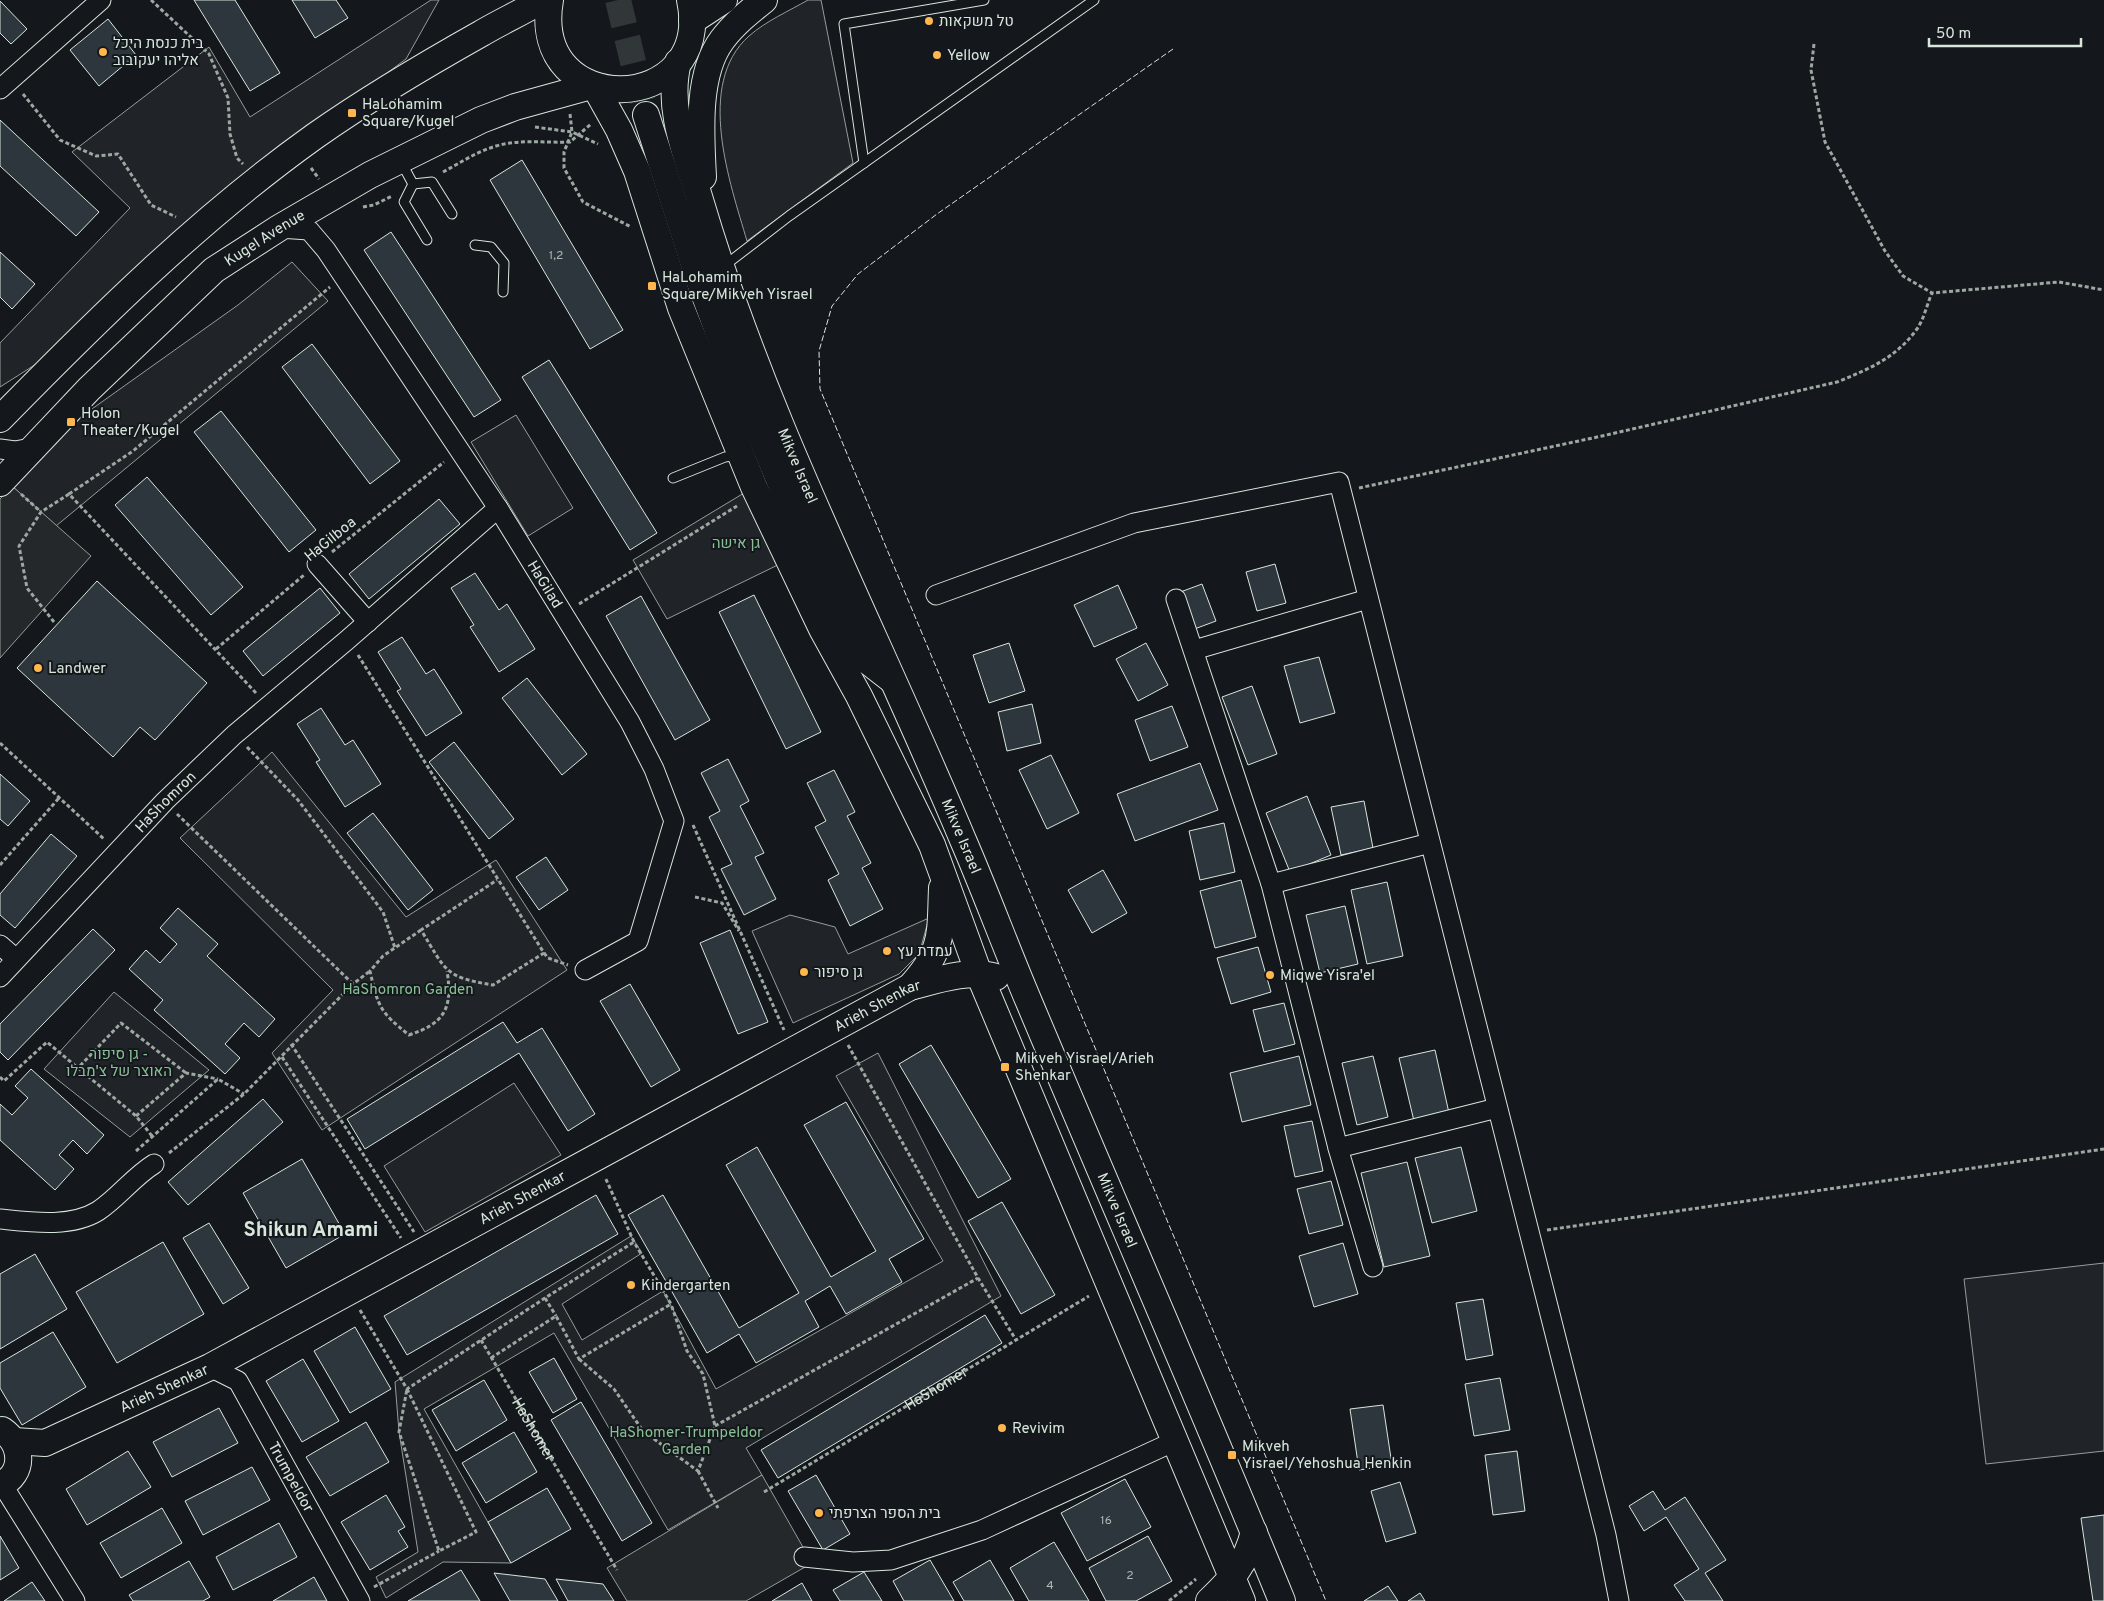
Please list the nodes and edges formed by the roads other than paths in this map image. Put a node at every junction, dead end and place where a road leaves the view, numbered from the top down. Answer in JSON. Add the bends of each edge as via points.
{"nodes":[{"id":1,"x":101,"y":0,"type":"edge"},
{"id":2,"x":507,"y":0,"type":"edge"},
{"id":3,"x":542,"y":0,"type":"edge"},
{"id":4,"x":550,"y":0,"type":"edge"},
{"id":5,"x":724,"y":0,"type":"edge"},
{"id":6,"x":764,"y":0,"type":"edge"},
{"id":7,"x":984,"y":0,"type":"edge"},
{"id":8,"x":1094,"y":0,"type":"edge"},
{"id":9,"x":691,"y":11,"type":"edge"},
{"id":10,"x":455,"y":48,"type":"junction"},
{"id":11,"x":678,"y":62,"type":"junction"},
{"id":12,"x":5,"y":84,"type":"edge"},
{"id":13,"x":593,"y":86,"type":"junction"},
{"id":14,"x":646,"y":115,"type":"tunnel mouth"},
{"id":15,"x":400,"y":160,"type":"junction"},
{"id":16,"x":864,"y":163,"type":"junction"},
{"id":17,"x":414,"y":184,"type":"junction"},
{"id":18,"x":452,"y":214,"type":"dead end"},
{"id":19,"x":279,"y":228,"type":"junction"},
{"id":20,"x":711,"y":237,"type":"junction"},
{"id":21,"x":427,"y":240,"type":"dead end"},
{"id":22,"x":475,"y":244,"type":"dead end"},
{"id":23,"x":722,"y":268,"type":"junction"},
{"id":24,"x":503,"y":292,"type":"dead end"},
{"id":25,"x":52,"y":366,"type":"junction"},
{"id":26,"x":0,"y":397,"type":"edge"},
{"id":27,"x":0,"y":419,"type":"edge"},
{"id":28,"x":31,"y":448,"type":"junction"},
{"id":29,"x":0,"y":449,"type":"edge"},
{"id":30,"x":740,"y":455,"type":"junction"},
{"id":31,"x":673,"y":478,"type":"dead end"},
{"id":32,"x":0,"y":483,"type":"edge"},
{"id":33,"x":498,"y":508,"type":"junction"},
{"id":34,"x":317,"y":564,"type":"road end"},
{"id":35,"x":936,"y":594,"type":"dead end"},
{"id":36,"x":1176,"y":599,"type":"dead end"},
{"id":37,"x":1368,"y":599,"type":"junction"},
{"id":38,"x":368,"y":622,"type":"junction"},
{"id":39,"x":1194,"y":650,"type":"junction"},
{"id":40,"x":861,"y":656,"type":"junction"},
{"id":41,"x":896,"y":684,"type":"junction"},
{"id":42,"x":859,"y":696,"type":"junction"},
{"id":43,"x":1430,"y":843,"type":"junction"},
{"id":44,"x":943,"y":870,"type":"junction"},
{"id":45,"x":1271,"y":884,"type":"junction"},
{"id":46,"x":0,"y":945,"type":"edge"},
{"id":47,"x":16,"y":959,"type":"junction"},
{"id":48,"x":585,"y":970,"type":"road end"},
{"id":49,"x":979,"y":974,"type":"junction"},
{"id":50,"x":0,"y":976,"type":"edge"},
{"id":51,"x":910,"y":987,"type":"junction"},
{"id":52,"x":1027,"y":997,"type":"junction"},
{"id":53,"x":1497,"y":1108,"type":"junction"},
{"id":54,"x":1338,"y":1148,"type":"junction"},
{"id":55,"x":149,"y":1167,"type":"road end"},
{"id":56,"x":0,"y":1219,"type":"edge"},
{"id":57,"x":1373,"y":1267,"type":"dead end"},
{"id":58,"x":210,"y":1367,"type":"junction"},
{"id":59,"x":7,"y":1435,"type":"edge"},
{"id":60,"x":1175,"y":1441,"type":"junction"},
{"id":61,"x":1,"y":1484,"type":"edge"},
{"id":62,"x":1254,"y":1532,"type":"junction"},
{"id":63,"x":804,"y":1557,"type":"dead end"},
{"id":64,"x":1237,"y":1590,"type":"edge"},
{"id":65,"x":358,"y":1599,"type":"edge"},
{"id":66,"x":75,"y":1601,"type":"edge"},
{"id":67,"x":1209,"y":1601,"type":"edge"},
{"id":68,"x":1282,"y":1601,"type":"edge"},
{"id":69,"x":1619,"y":1601,"type":"edge"}],
"edges":[{"from":1,"to":12,"type":"street"},
{"from":2,"to":10,"type":"main road"},
{"from":3,"to":10,"type":"main road"},
{"from":4,"to":13,"type":"main road","via":[[547,14],[554,49],[562,62]]},
{"from":5,"to":9,"type":"main road"},
{"from":6,"to":20,"type":"main road","via":[[721,42],[706,79],[701,148]]},
{"from":7,"to":16,"type":"lane","via":[[844,24]]},
{"from":8,"to":16,"type":"lane"},
{"from":9,"to":11,"type":"main road","via":[[687,47]]},
{"from":10,"to":25,"type":"main road","via":[[364,103],[257,180],[192,234]]},
{"from":11,"to":13,"type":"main road","via":[[650,85],[633,90]]},
{"from":11,"to":20,"type":"main road","name":"Mikve Israel","via":[[673,95],[677,119]]},
{"from":13,"to":15,"type":"main road","name":"Kugel Avenue","via":[[481,120]]},
{"from":13,"to":30,"type":"main road","name":"Mikve Israel","via":[[628,149],[681,308]]},
{"from":14,"to":40,"type":"main road","via":[[699,280],[730,363],[794,515]]},
{"from":15,"to":17,"type":"lane"},
{"from":15,"to":19,"type":"main road","name":"Kugel Avenue"},
{"from":16,"to":23,"type":"lane"},
{"from":17,"to":18,"type":"lane","via":[[432,182]]},
{"from":17,"to":21,"type":"lane","via":[[404,202]]},
{"from":19,"to":28,"type":"main road","name":"Kugel Avenue","via":[[214,270]]},
{"from":19,"to":33,"type":"street","name":"HaGilad","via":[[309,230],[344,276]]},
{"from":20,"to":23,"type":"main road","name":"Mikve Israel"},
{"from":22,"to":24,"type":"lane","via":[[491,247],[504,263]]},
{"from":23,"to":41,"type":"main road","name":"Mikve Israel","via":[[789,443]]},
{"from":25,"to":26,"type":"main road"},
{"from":25,"to":27,"type":"main road"},
{"from":28,"to":29,"type":"street"},
{"from":28,"to":32,"type":"main road","name":"Kugel Avenue"},
{"from":30,"to":31,"type":"lane","via":[[725,457]]},
{"from":30,"to":42,"type":"main road","name":"Mikve Israel","via":[[822,629]]},
{"from":33,"to":38,"type":"street","name":"HaShomron"},
{"from":33,"to":48,"type":"street","name":"HaGilad","via":[[630,722],[654,769],[674,821],[638,941]]},
{"from":34,"to":38,"type":"street"},
{"from":35,"to":37,"type":"street","via":[[1134,523],[1339,482]]},
{"from":36,"to":39,"type":"street"},
{"from":37,"to":39,"type":"street"},
{"from":37,"to":43,"type":"street"},
{"from":38,"to":47,"type":"street","name":"HaShomron","via":[[234,735],[165,801]]},
{"from":39,"to":45,"type":"street"},
{"from":40,"to":41,"type":"main road"},
{"from":40,"to":42,"type":"main road"},
{"from":41,"to":52,"type":"main road","name":"Mikve Israel"},
{"from":42,"to":44,"type":"main road","name":"Mikve Israel","via":[[913,802]]},
{"from":43,"to":45,"type":"street"},
{"from":43,"to":53,"type":"street"},
{"from":44,"to":49,"type":"main road","name":"Mikve Israel"},
{"from":44,"to":51,"type":"main road","via":[[940,940],[934,957]]},
{"from":45,"to":54,"type":"street"},
{"from":46,"to":47,"type":"street"},
{"from":47,"to":50,"type":"street","name":"HaShomron"},
{"from":49,"to":51,"type":"main road","name":"Arieh Shenkar","via":[[949,977]]},
{"from":49,"to":52,"type":"main road","name":"Arieh Shenkar","via":[[1005,980],[1017,986]]},
{"from":49,"to":60,"type":"main road","name":"Mikve Israel"},
{"from":51,"to":58,"type":"main road","name":"Arieh Shenkar"},
{"from":52,"to":62,"type":"main road","name":"Mikve Israel"},
{"from":53,"to":54,"type":"street"},
{"from":53,"to":69,"type":"street","via":[[1606,1535]]},
{"from":54,"to":57,"type":"street"},
{"from":55,"to":56,"type":"street","via":[[98,1211],[78,1220]]},
{"from":58,"to":59,"type":"main road","name":"Arieh Shenkar","via":[[46,1443]]},
{"from":58,"to":65,"type":"street","name":"Trumpeldor","via":[[238,1381]]},
{"from":59,"to":61,"type":"main road","via":[[18,1448],[18,1465],[15,1473]]},
{"from":60,"to":63,"type":"street","via":[[982,1530],[891,1560],[853,1562]]},
{"from":60,"to":64,"type":"main road","name":"Mikve Israel"},
{"from":61,"to":66,"type":"street"},
{"from":62,"to":64,"type":"main road"},
{"from":62,"to":68,"type":"main road","name":"Mikve Israel"},
{"from":64,"to":67,"type":"main road"}]}
